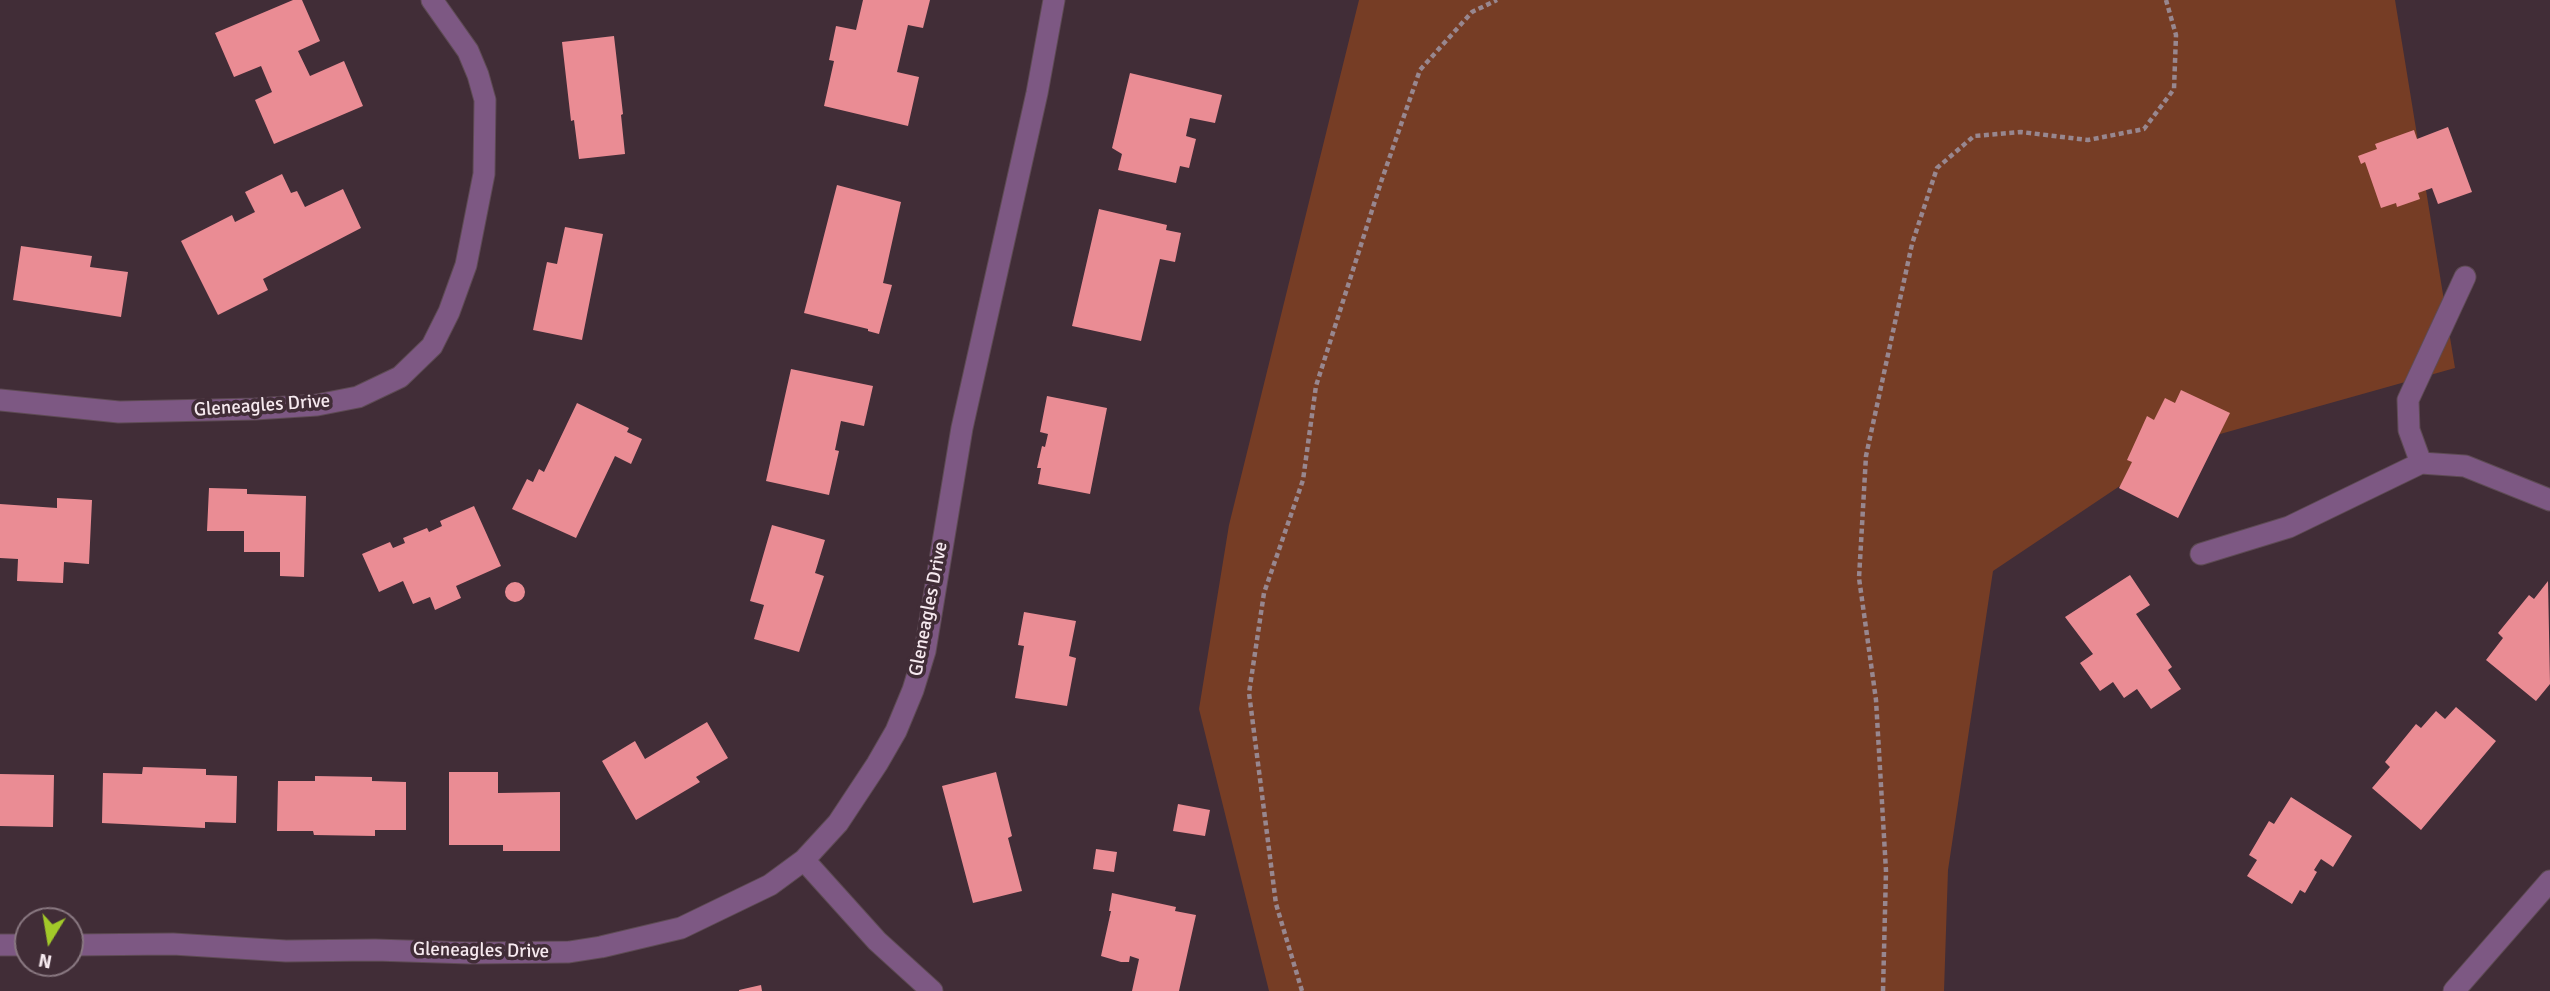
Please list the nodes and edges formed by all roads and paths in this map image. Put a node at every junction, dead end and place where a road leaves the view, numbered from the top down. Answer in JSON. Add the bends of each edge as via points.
{"nodes":[{"id":1,"x":432,"y":0,"type":"edge"},
{"id":2,"x":1054,"y":0,"type":"edge"},
{"id":3,"x":1497,"y":0,"type":"edge"},
{"id":4,"x":2166,"y":0,"type":"edge"},
{"id":5,"x":2465,"y":277,"type":"dead end"},
{"id":6,"x":0,"y":400,"type":"edge"},
{"id":7,"x":2421,"y":463,"type":"junction"},
{"id":8,"x":2550,"y":500,"type":"edge"},
{"id":9,"x":2201,"y":554,"type":"dead end"},
{"id":10,"x":804,"y":860,"type":"junction"},
{"id":11,"x":2550,"y":881,"type":"edge"},
{"id":12,"x":84,"y":945,"type":"edge"},
{"id":13,"x":932,"y":991,"type":"edge"},
{"id":14,"x":1303,"y":991,"type":"edge"},
{"id":15,"x":1883,"y":991,"type":"edge"},
{"id":16,"x":2454,"y":991,"type":"edge"}],
"edges":[{"from":1,"to":6,"type":"street","name":"Gleneagles Drive","via":[[468,51],[478,75],[485,100],[484,174],[466,265],[449,312],[432,346],[400,377],[358,397],[255,409],[119,412]]},
{"from":2,"to":10,"type":"street","name":"Gleneagles Drive","via":[[962,428],[925,651],[896,731],[877,764],[838,823]]},
{"from":3,"to":14,"type":"path","via":[[1472,12],[1420,70],[1316,386],[1303,480],[1264,593],[1250,693],[1276,904]]},
{"from":4,"to":15,"type":"path","via":[[2176,35],[2174,89],[2144,129],[2088,140],[2021,132],[1973,136],[1937,168],[1912,244],[1866,456],[1859,578],[1876,699],[1886,871]]},
{"from":5,"to":7,"type":"street","via":[[2408,400],[2409,430]]},
{"from":7,"to":8,"type":"street","via":[[2465,466]]},
{"from":7,"to":9,"type":"street","via":[[2289,527]]},
{"from":10,"to":12,"type":"street","name":"Gleneagles Drive","via":[[770,885],[681,928],[569,952]]},
{"from":10,"to":13,"type":"street","via":[[877,941]]},
{"from":11,"to":16,"type":"street"}]}
